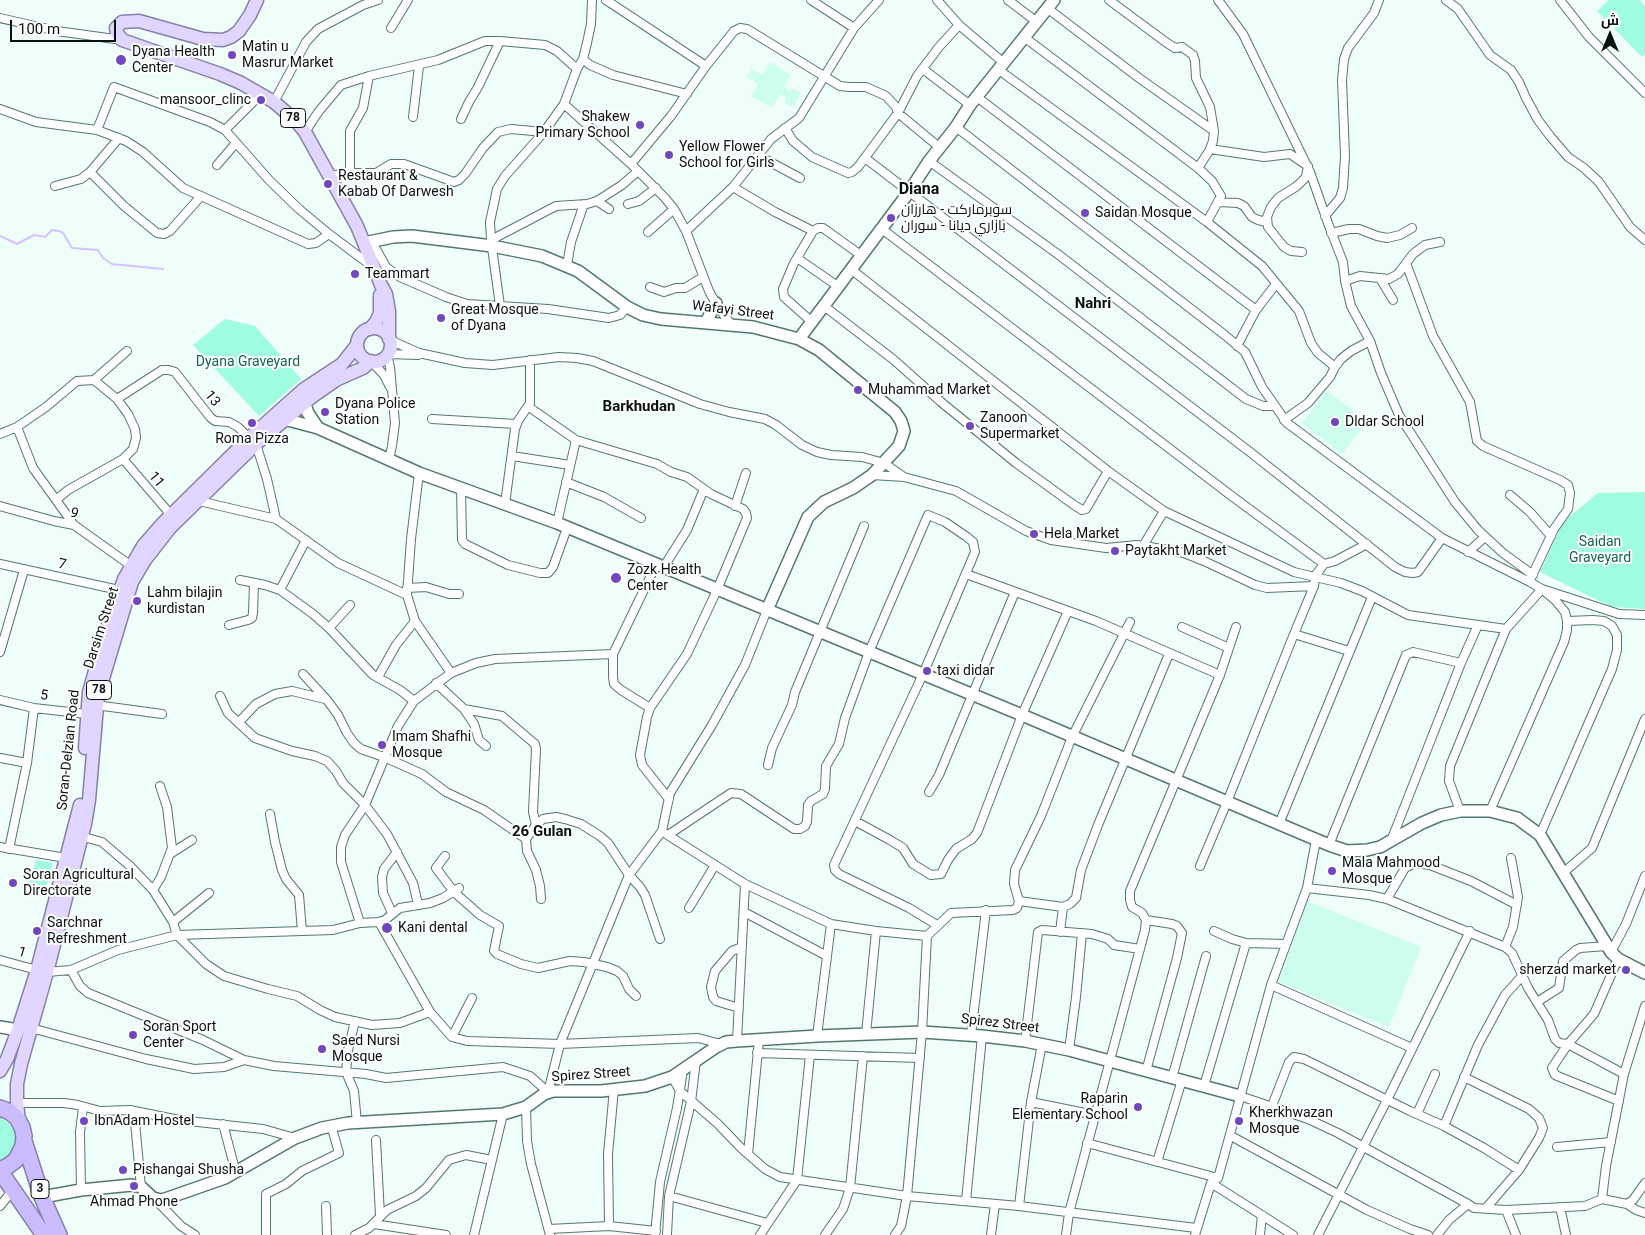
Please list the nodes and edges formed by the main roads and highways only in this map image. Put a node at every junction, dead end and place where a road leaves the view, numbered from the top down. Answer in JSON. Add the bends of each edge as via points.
{"nodes":[{"id":1,"x":257,"y":0,"type":"edge"},
{"id":2,"x":381,"y":285,"type":"junction"},
{"id":3,"x":370,"y":329,"type":"junction"},
{"id":4,"x":390,"y":339,"type":"junction"},
{"id":5,"x":357,"y":345,"type":"junction"},
{"id":6,"x":371,"y":361,"type":"junction"},
{"id":7,"x":252,"y":441,"type":"junction"},
{"id":8,"x":115,"y":620,"type":"junction"},
{"id":9,"x":78,"y":835,"type":"junction"},
{"id":10,"x":42,"y":971,"type":"junction"},
{"id":11,"x":0,"y":1071,"type":"edge"},
{"id":12,"x":0,"y":1108,"type":"edge"},
{"id":13,"x":20,"y":1122,"type":"junction"},
{"id":14,"x":24,"y":1142,"type":"junction"},
{"id":15,"x":0,"y":1170,"type":"edge"},
{"id":16,"x":44,"y":1235,"type":"edge"},
{"id":17,"x":59,"y":1235,"type":"edge"}],
"edges":[{"from":1,"to":2,"type":"main road","number":"78","via":[[239,31],[224,40],[203,39],[149,22],[131,20],[122,22],[116,28],[117,33],[122,40],[220,74],[261,94],[296,121],[348,209]]},
{"from":2,"to":3,"type":"main road","via":[[380,313]]},
{"from":2,"to":4,"type":"main road","via":[[388,298]]},
{"from":3,"to":4,"type":"main road","via":[[381,330]]},
{"from":3,"to":5,"type":"main road","via":[[359,337]]},
{"from":4,"to":6,"type":"main road","via":[[387,355]]},
{"from":5,"to":6,"type":"main road","via":[[361,356]]},
{"from":5,"to":7,"type":"main road","name":"Soran-Delzian Road","number":"78","via":[[342,364],[304,389]]},
{"from":6,"to":7,"type":"main road","name":"Darsim Street","number":"78","via":[[336,380]]},
{"from":7,"to":8,"type":"main road","name":"Darsim Street","number":"78","via":[[200,501],[170,528],[132,582]]},
{"from":7,"to":8,"type":"main road","name":"Soran-Delzian Road","number":"78","via":[[171,515],[143,546],[119,590]]},
{"from":8,"to":9,"type":"main road","name":"Soran-Delzian Road","number":"78","via":[[92,682]]},
{"from":9,"to":10,"type":"main road","number":"78"},
{"from":9,"to":10,"type":"main road","name":"Soran-Delzian Road","number":"78","via":[[66,858]]},
{"from":10,"to":11,"type":"main road","name":"Soran-Delzian Road","number":"78"},
{"from":10,"to":13,"type":"main road","number":"78","via":[[17,1084]]},
{"from":12,"to":13,"type":"highway"},
{"from":13,"to":14,"type":"highway","number":"3"},
{"from":14,"to":15,"type":"highway","number":"3","via":[[16,1160]]},
{"from":14,"to":17,"type":"highway","number":"3","via":[[42,1197]]},
{"from":15,"to":16,"type":"highway","number":"3"}]}
